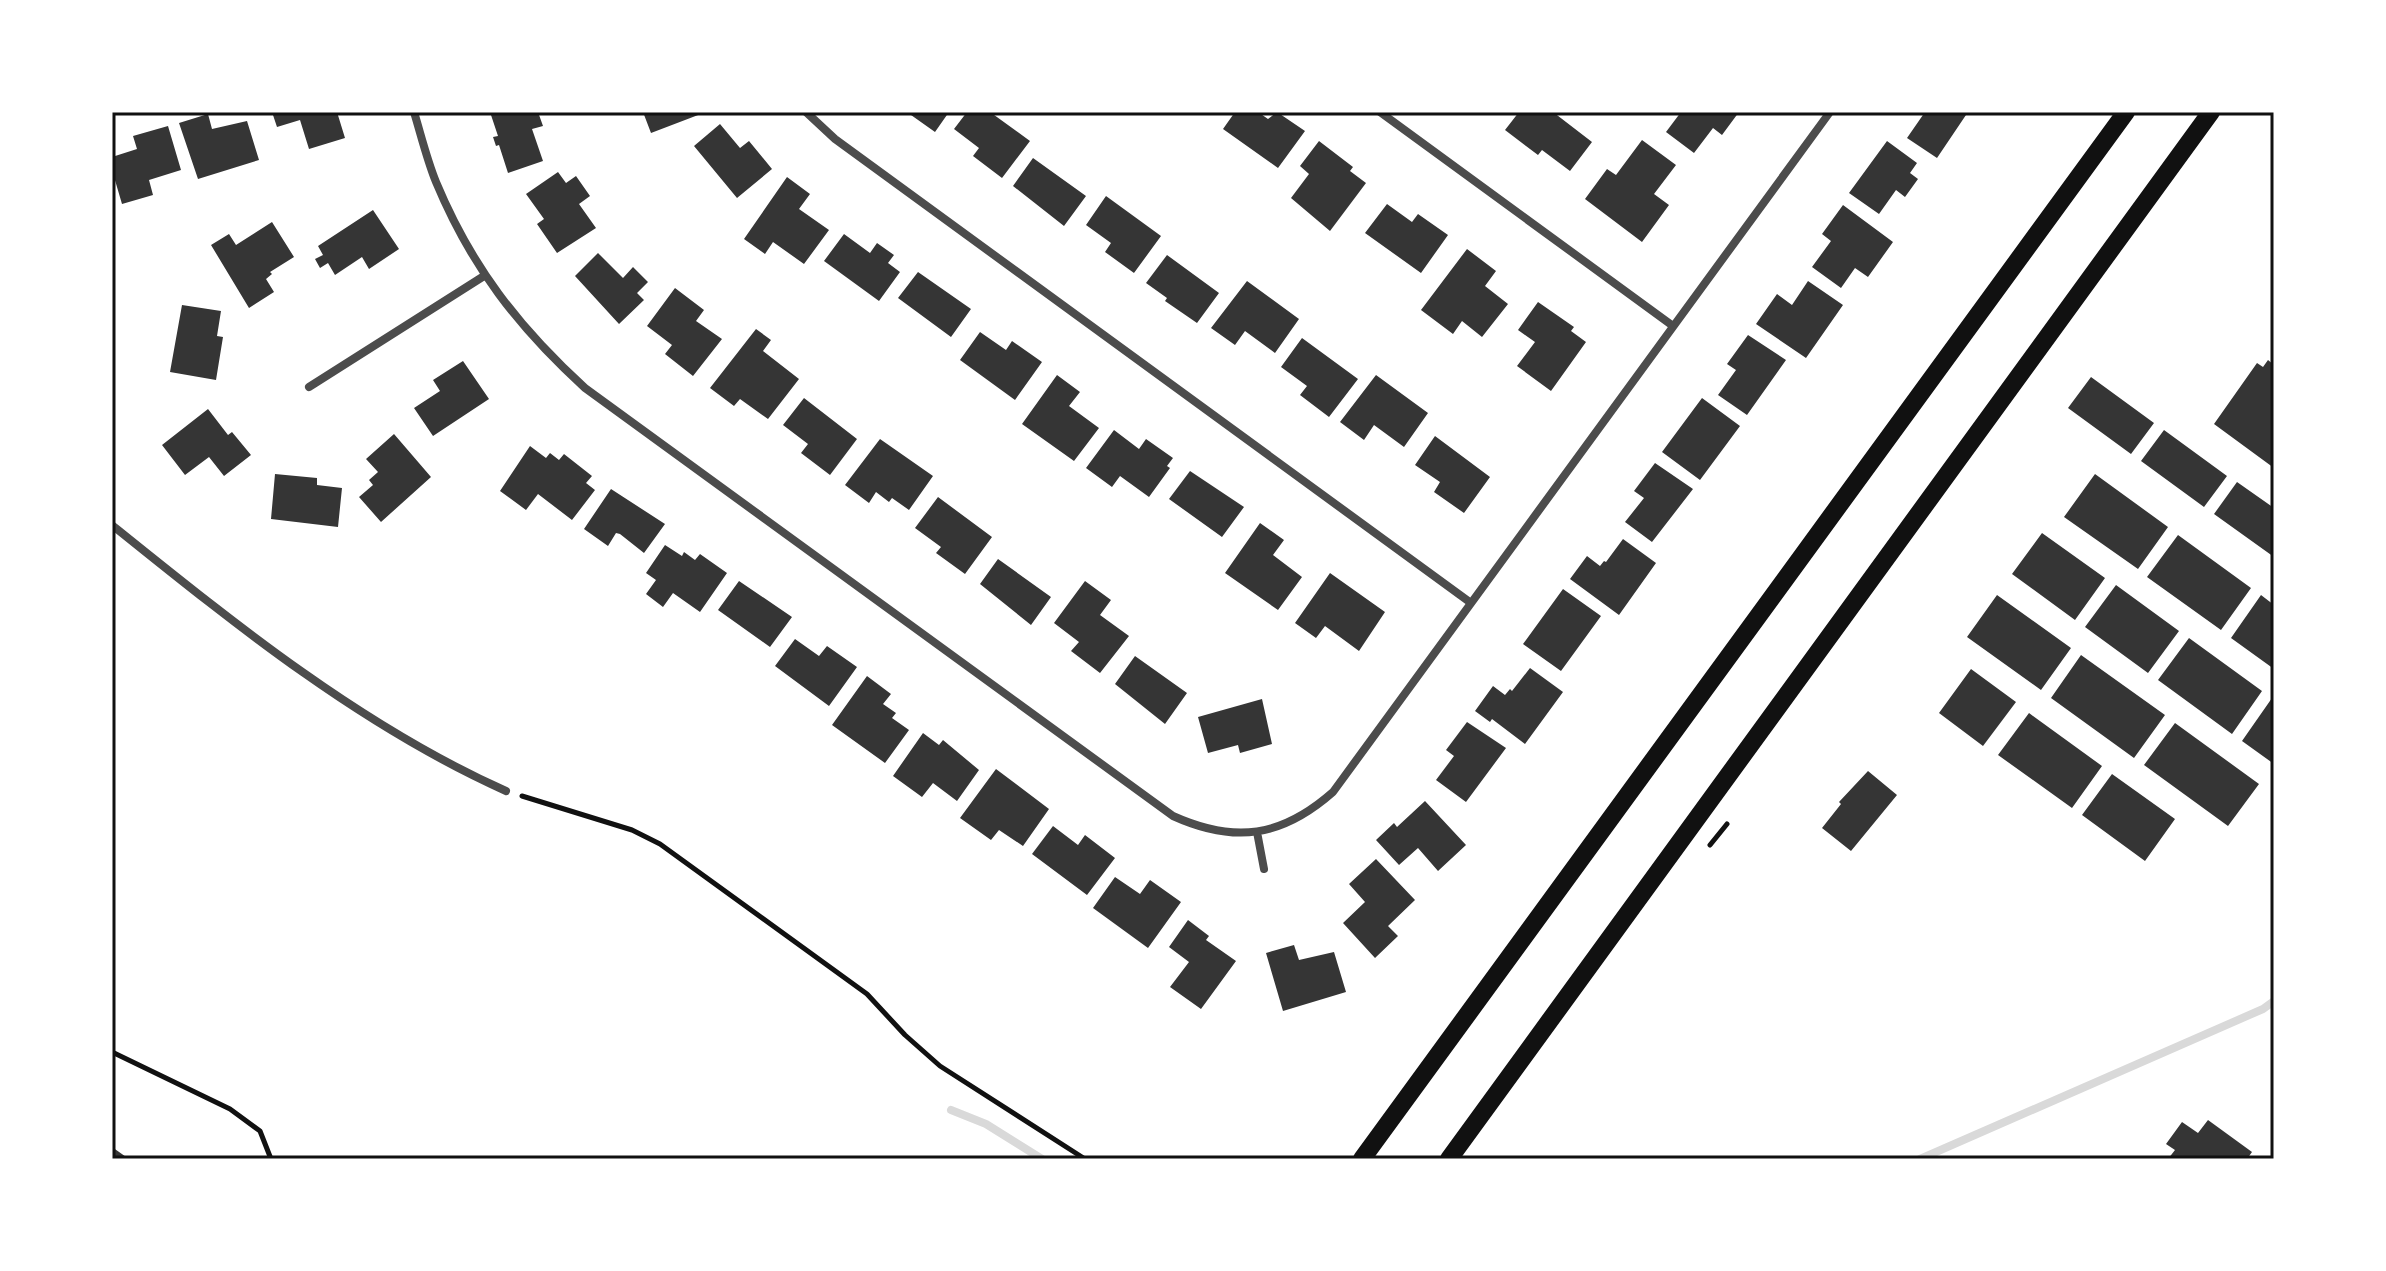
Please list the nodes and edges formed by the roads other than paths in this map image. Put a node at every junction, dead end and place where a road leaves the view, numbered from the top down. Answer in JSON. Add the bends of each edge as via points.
{"nodes":[{"id":1,"x":414,"y":112,"type":"edge"},
{"id":2,"x":806,"y":112,"type":"edge"},
{"id":3,"x":1380,"y":112,"type":"edge"},
{"id":4,"x":1830,"y":112,"type":"edge"},
{"id":5,"x":2126,"y":112,"type":"edge"},
{"id":6,"x":2211,"y":112,"type":"edge"},
{"id":7,"x":484,"y":276,"type":"junction"},
{"id":8,"x":1673,"y":326,"type":"junction"},
{"id":9,"x":309,"y":387,"type":"dead end"},
{"id":10,"x":112,"y":525,"type":"edge"},
{"id":11,"x":1471,"y":603,"type":"junction"},
{"id":12,"x":506,"y":791,"type":"road end"},
{"id":13,"x":1257,"y":832,"type":"junction"},
{"id":14,"x":1264,"y":869,"type":"dead end"},
{"id":15,"x":1362,"y":1159,"type":"edge"},
{"id":16,"x":1449,"y":1159,"type":"edge"}],
"edges":[{"from":1,"to":7,"type":"street","via":[[435,179]]},
{"from":2,"to":11,"type":"street","via":[[835,139]]},
{"from":3,"to":8,"type":"street"},
{"from":4,"to":8,"type":"street"},
{"from":5,"to":15,"type":"main road"},
{"from":6,"to":16,"type":"main road"},
{"from":7,"to":9,"type":"street"},
{"from":7,"to":13,"type":"street","via":[[522,326],[585,388],[1161,808],[1198,827]]},
{"from":8,"to":11,"type":"street"},
{"from":10,"to":12,"type":"street","via":[[344,700]]},
{"from":11,"to":13,"type":"street","via":[[1333,792],[1290,823]]},
{"from":13,"to":14,"type":"street"}]}
